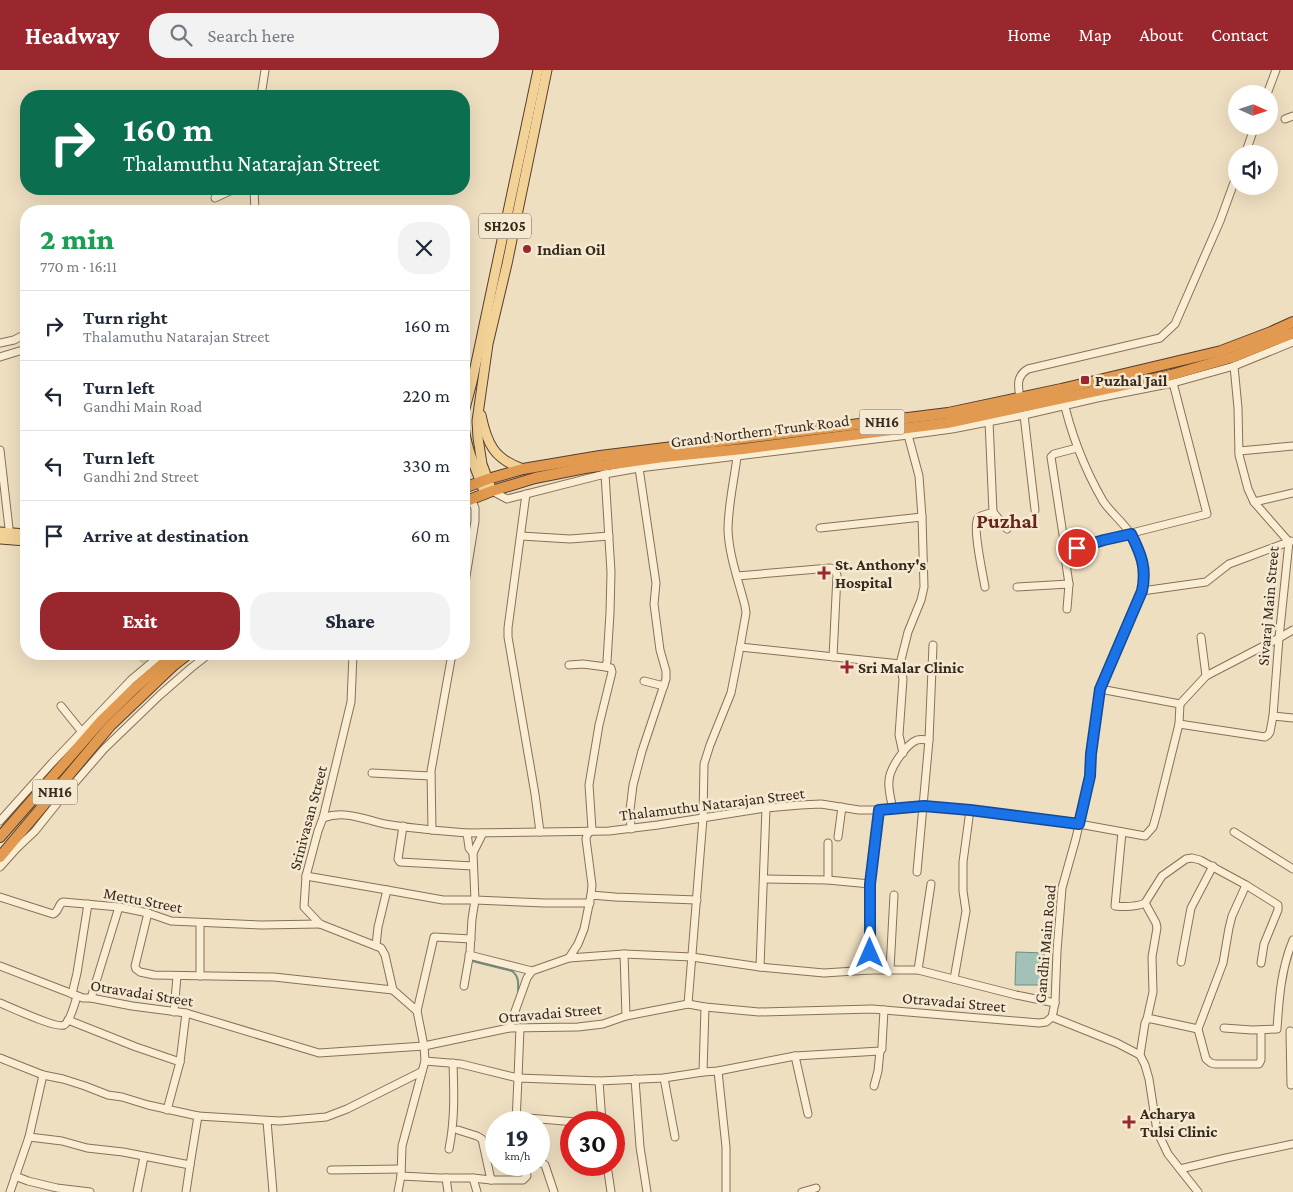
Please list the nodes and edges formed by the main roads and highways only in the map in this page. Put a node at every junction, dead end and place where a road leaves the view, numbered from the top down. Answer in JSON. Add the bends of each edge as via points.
{"nodes":[{"id":1,"x":538,"y":70,"type":"edge"},
{"id":2,"x":547,"y":70,"type":"edge"},
{"id":3,"x":1293,"y":322,"type":"edge"},
{"id":4,"x":1293,"y":333,"type":"edge"},
{"id":5,"x":470,"y":390,"type":"edge"},
{"id":6,"x":1063,"y":398,"type":"junction"},
{"id":7,"x":480,"y":408,"type":"junction"},
{"id":8,"x":470,"y":454,"type":"edge"},
{"id":9,"x":523,"y":468,"type":"junction"},
{"id":10,"x":485,"y":480,"type":"junction"},
{"id":11,"x":470,"y":486,"type":"edge"},
{"id":12,"x":489,"y":492,"type":"junction"},
{"id":13,"x":470,"y":499,"type":"edge"},
{"id":14,"x":20,"y":534,"type":"edge"},
{"id":15,"x":7,"y":535,"type":"edge"},
{"id":16,"x":0,"y":538,"type":"edge"},
{"id":17,"x":20,"y":539,"type":"edge"},
{"id":18,"x":167,"y":660,"type":"edge"},
{"id":19,"x":180,"y":660,"type":"edge"},
{"id":20,"x":0,"y":837,"type":"edge"},
{"id":21,"x":0,"y":857,"type":"edge"}],
"edges":[{"from":1,"to":5,"type":"main road","number":"SH205"},
{"from":2,"to":7,"type":"main road","via":[[488,344]]},
{"from":3,"to":6,"type":"highway","name":"Grand Northern Trunk Road","number":"NH16","via":[[1221,350]]},
{"from":4,"to":6,"type":"highway","name":"Grand Northern Trunk Road","number":"NH16","via":[[1218,362]]},
{"from":6,"to":9,"type":"highway","name":"Grand Northern Trunk Road","number":"NH16","via":[[1020,398],[948,413]]},
{"from":6,"to":12,"type":"highway","name":"Grand Northern Trunk Road","number":"NH16","via":[[947,422],[585,468]]},
{"from":7,"to":9,"type":"main road","via":[[492,449],[509,464]]},
{"from":7,"to":10,"type":"main road","via":[[478,438]]},
{"from":8,"to":10,"type":"main road"},
{"from":9,"to":10,"type":"highway","name":"Grand Northern Trunk Road","number":"NH16"},
{"from":10,"to":11,"type":"highway","name":"Grand Northern Trunk Road","number":"NH16"},
{"from":10,"to":12,"type":"main road"},
{"from":12,"to":13,"type":"highway","name":"Grand Northern Trunk Road","number":"NH16"},
{"from":14,"to":15,"type":"main road"},
{"from":15,"to":16,"type":"main road"},
{"from":15,"to":17,"type":"main road"},
{"from":18,"to":20,"type":"highway","number":"NH16","via":[[101,721]]},
{"from":19,"to":21,"type":"highway","number":"NH16","via":[[110,726]]}]}
